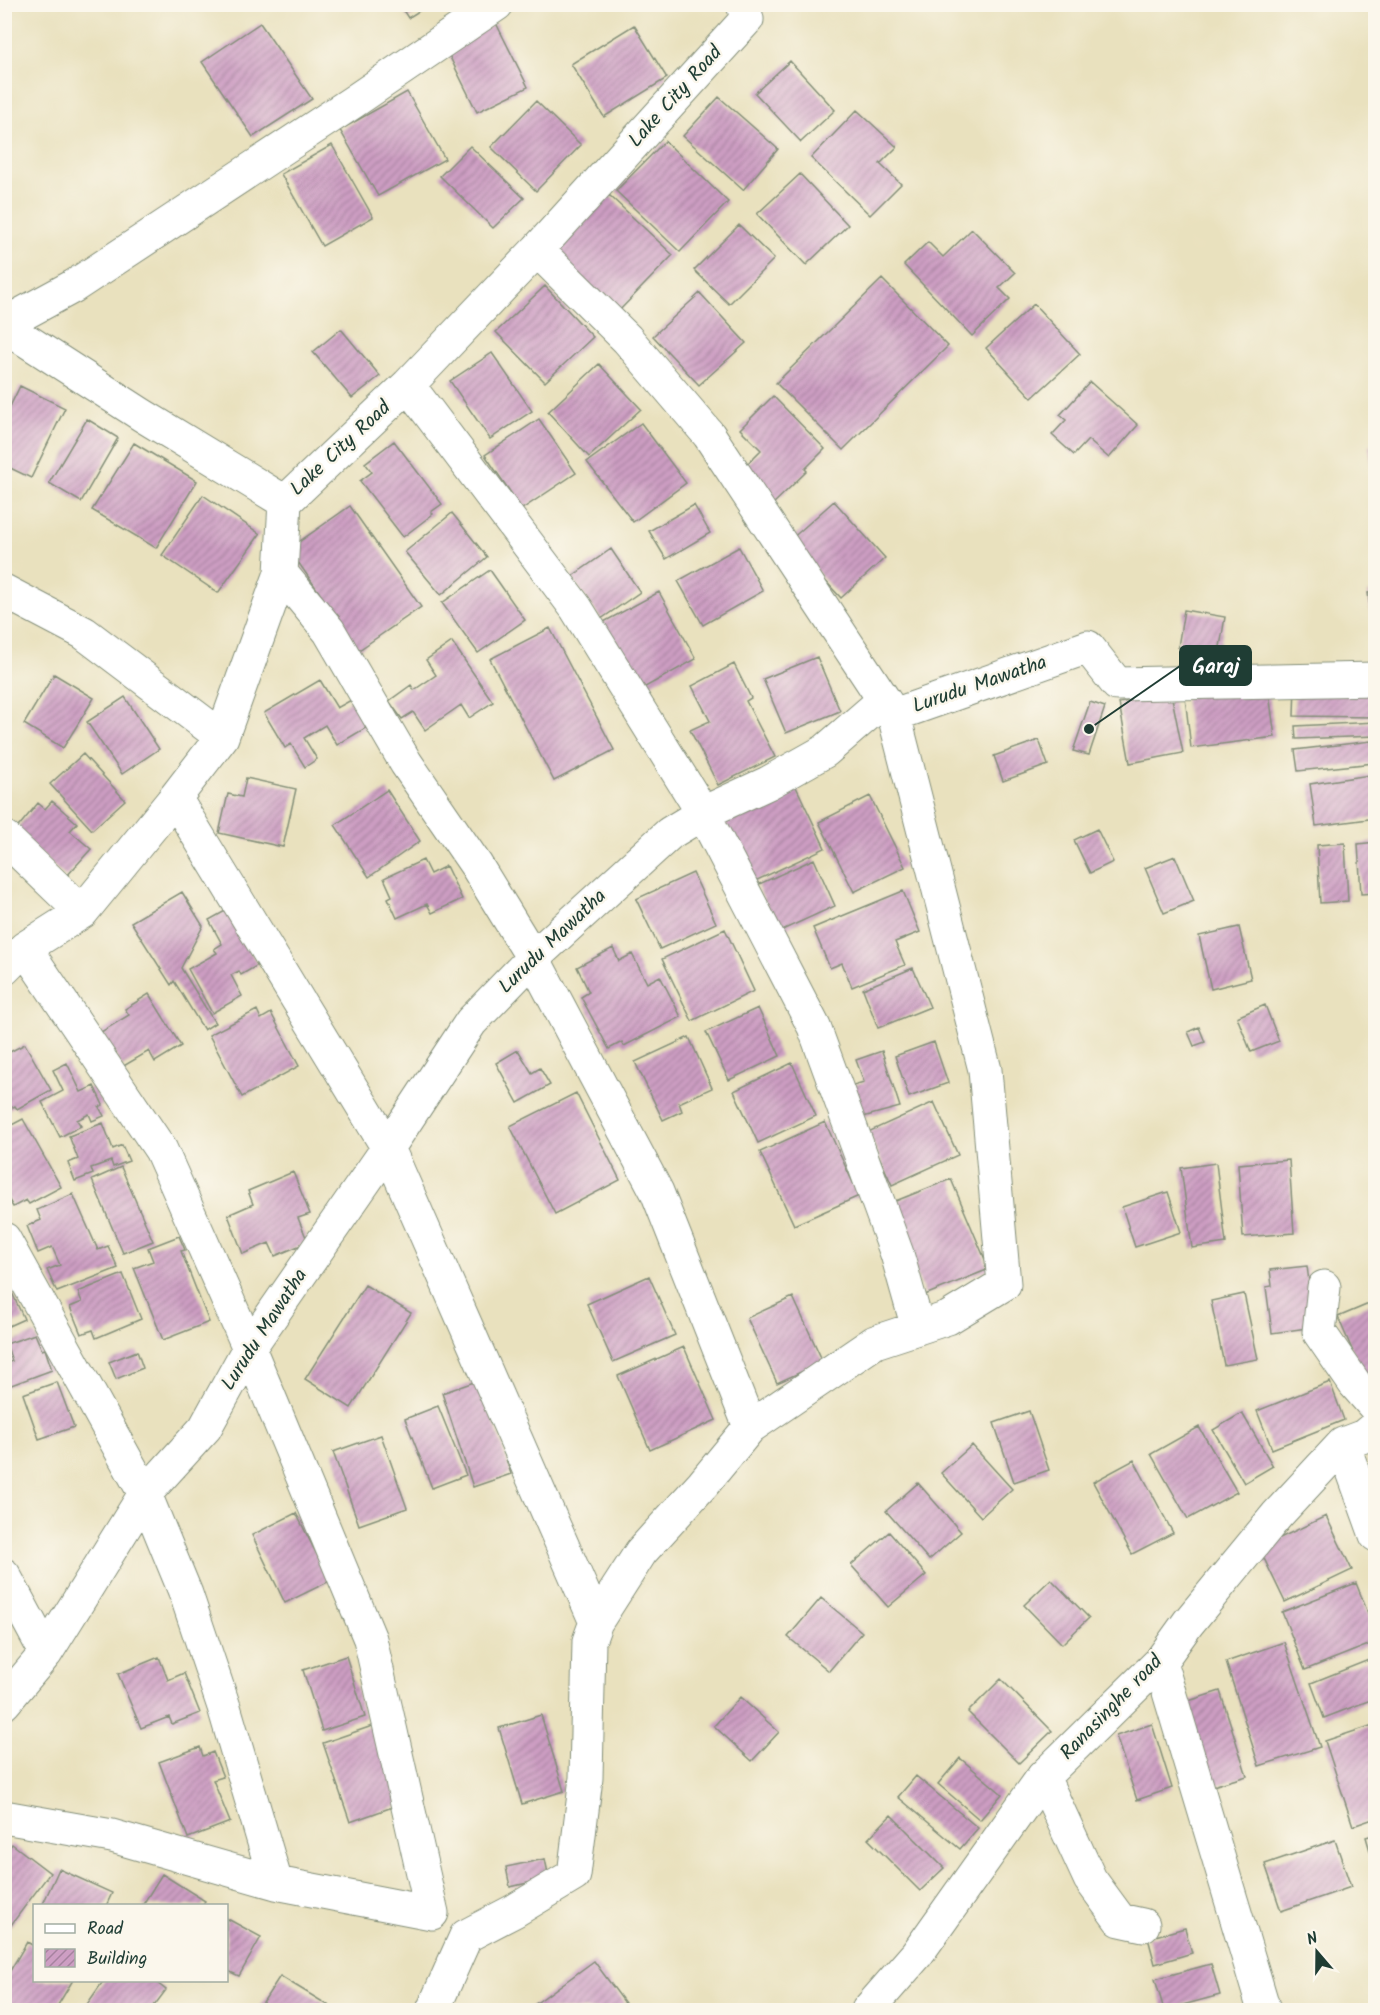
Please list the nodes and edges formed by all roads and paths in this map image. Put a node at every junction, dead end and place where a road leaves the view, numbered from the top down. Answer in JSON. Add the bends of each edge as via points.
{"nodes":[{"id":1,"x":497,"y":4,"type":"edge"},
{"id":2,"x":743,"y":4,"type":"edge"},
{"id":3,"x":537,"y":250,"type":"junction"},
{"id":4,"x":4,"y":325,"type":"edge"},
{"id":5,"x":408,"y":385,"type":"junction"},
{"id":6,"x":285,"y":502,"type":"junction"},
{"id":7,"x":281,"y":573,"type":"junction"},
{"id":8,"x":4,"y":591,"type":"edge"},
{"id":9,"x":1376,"y":679,"type":"edge"},
{"id":10,"x":889,"y":708,"type":"junction"},
{"id":11,"x":222,"y":737,"type":"junction"},
{"id":12,"x":175,"y":798,"type":"junction"},
{"id":13,"x":704,"y":813,"type":"junction"},
{"id":14,"x":4,"y":837,"type":"edge"},
{"id":15,"x":82,"y":912,"type":"junction"},
{"id":16,"x":533,"y":958,"type":"junction"},
{"id":17,"x":15,"y":959,"type":"edge"},
{"id":18,"x":388,"y":1148,"type":"junction"},
{"id":19,"x":4,"y":1239,"type":"edge"},
{"id":20,"x":1324,"y":1287,"type":"dead end"},
{"id":21,"x":918,"y":1328,"type":"junction"},
{"id":22,"x":249,"y":1347,"type":"junction"},
{"id":23,"x":1376,"y":1408,"type":"edge"},
{"id":24,"x":1376,"y":1426,"type":"edge"},
{"id":25,"x":750,"y":1427,"type":"junction"},
{"id":26,"x":1342,"y":1444,"type":"junction"},
{"id":27,"x":145,"y":1494,"type":"junction"},
{"id":28,"x":1376,"y":1535,"type":"edge"},
{"id":29,"x":4,"y":1575,"type":"edge"},
{"id":30,"x":596,"y":1622,"type":"junction"},
{"id":31,"x":46,"y":1653,"type":"junction"},
{"id":32,"x":1160,"y":1662,"type":"junction"},
{"id":33,"x":4,"y":1703,"type":"edge"},
{"id":34,"x":1043,"y":1777,"type":"junction"},
{"id":35,"x":4,"y":1816,"type":"edge"},
{"id":36,"x":276,"y":1883,"type":"junction"},
{"id":37,"x":1143,"y":1925,"type":"dead end"},
{"id":38,"x":432,"y":2010,"type":"edge"},
{"id":39,"x":868,"y":2010,"type":"edge"},
{"id":40,"x":1264,"y":2010,"type":"edge"}],
"edges":[{"from":1,"to":4,"type":"street","via":[[74,285]]},
{"from":2,"to":3,"type":"street","name":"Lake City Road","via":[[747,19]]},
{"from":3,"to":5,"type":"street","name":"Lake City Road"},
{"from":3,"to":10,"type":"street","via":[[627,339],[709,435]]},
{"from":4,"to":6,"type":"street","via":[[141,415]]},
{"from":5,"to":6,"type":"street","name":"Lake City Road"},
{"from":5,"to":13,"type":"street","via":[[576,608]]},
{"from":6,"to":7,"type":"street","name":"Lake City Road"},
{"from":7,"to":11,"type":"street","name":"Lake City Road"},
{"from":7,"to":16,"type":"street","via":[[329,631],[406,763]]},
{"from":8,"to":11,"type":"street","via":[[84,633]]},
{"from":9,"to":10,"type":"street","name":"Lurudu Mawatha","via":[[1117,684],[1088,647]]},
{"from":10,"to":13,"type":"street","name":"Lurudu Mawatha","via":[[825,751]]},
{"from":10,"to":21,"type":"street","via":[[985,1070],[1004,1284],[948,1318]]},
{"from":11,"to":12,"type":"street","name":"Lake City Road"},
{"from":12,"to":15,"type":"street","name":"Lake City Road"},
{"from":12,"to":18,"type":"street"},
{"from":13,"to":16,"type":"street","name":"Lurudu Mawatha","via":[[670,833]]},
{"from":13,"to":21,"type":"street","via":[[814,1027],[897,1254]]},
{"from":14,"to":15,"type":"street"},
{"from":15,"to":17,"type":"street","name":"Lake City Road"},
{"from":16,"to":18,"type":"street","name":"Lurudu Mawatha","via":[[471,1022]]},
{"from":16,"to":25,"type":"street","via":[[657,1192]]},
{"from":17,"to":22,"type":"street","via":[[161,1150]]},
{"from":18,"to":22,"type":"street","name":"Lurudu Mawatha"},
{"from":18,"to":30,"type":"street"},
{"from":19,"to":27,"type":"street"},
{"from":20,"to":23,"type":"street","via":[[1319,1332]]},
{"from":21,"to":25,"type":"street","via":[[875,1342]]},
{"from":22,"to":27,"type":"street","name":"Lurudu Mawatha","via":[[205,1428]]},
{"from":22,"to":36,"type":"street","via":[[370,1639],[432,1912]]},
{"from":24,"to":26,"type":"street","name":"Ranasinghe road","via":[[1364,1436]]},
{"from":25,"to":30,"type":"street","via":[[641,1552]]},
{"from":26,"to":28,"type":"street"},
{"from":26,"to":32,"type":"street","name":"Ranasinghe road","via":[[1269,1524]]},
{"from":27,"to":31,"type":"street","name":"Lurudu Mawatha"},
{"from":27,"to":36,"type":"street","via":[[186,1594]]},
{"from":29,"to":31,"type":"street"},
{"from":30,"to":38,"type":"street","via":[[589,1641],[586,1778],[574,1875],[466,1936]]},
{"from":31,"to":33,"type":"street","name":"Lurudu Mawatha"},
{"from":32,"to":34,"type":"street","name":"Ranasinghe road"},
{"from":32,"to":40,"type":"street"},
{"from":34,"to":37,"type":"street","via":[[1090,1879],[1120,1920]]},
{"from":34,"to":39,"type":"street","name":"Ranasinghe road","via":[[917,1954]]},
{"from":35,"to":36,"type":"street","via":[[112,1836]]}]}
